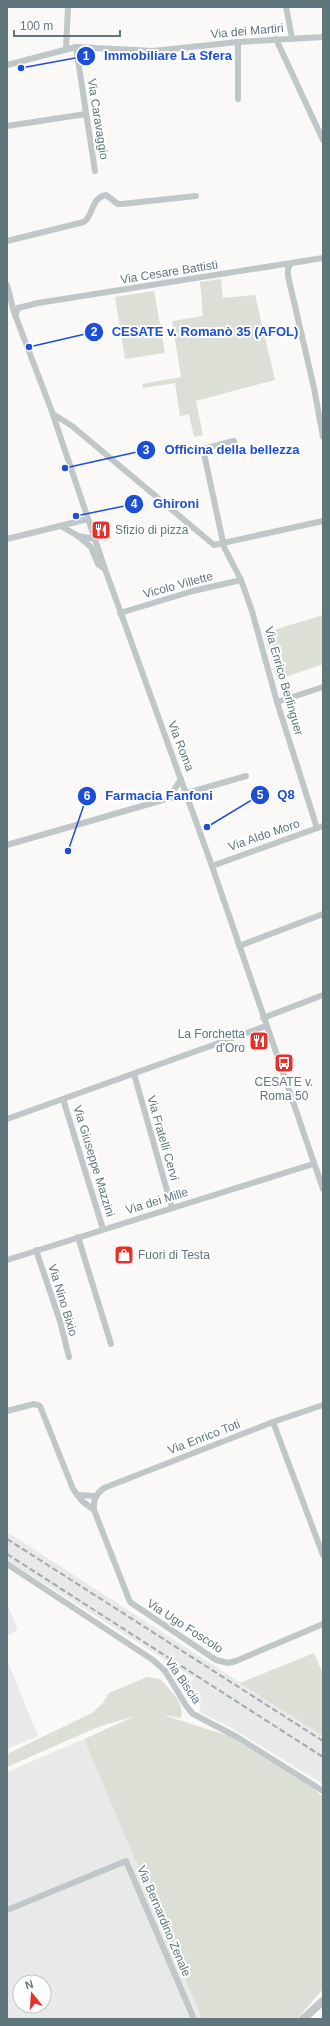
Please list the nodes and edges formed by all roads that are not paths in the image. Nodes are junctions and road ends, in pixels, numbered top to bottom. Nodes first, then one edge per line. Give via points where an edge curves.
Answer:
1 (68, 7) edge
2 (286, 7) edge
3 (323, 37) edge
4 (292, 38) junction
5 (276, 39) junction
6 (238, 42) junction
7 (76, 47) junction
8 (66, 49) junction
9 (7, 66) edge
10 (238, 99) dead end
11 (86, 114) junction
12 (7, 126) edge
13 (323, 140) edge
14 (95, 171) dead end
15 (196, 196) dead end
16 (7, 240) edge
17 (323, 258) edge
18 (290, 265) junction
19 (7, 284) edge
20 (11, 303) junction
21 (18, 308) junction
22 (15, 316) junction
23 (53, 414) junction
24 (323, 437) edge
25 (234, 441) dead end
26 (88, 519) junction
27 (323, 521) edge
28 (61, 526) junction
29 (78, 536) junction
30 (7, 539) edge
31 (95, 540) junction
32 (222, 543) junction
33 (105, 569) junction
34 (241, 580) junction
35 (120, 613) junction
36 (323, 687) edge
37 (277, 702) junction
38 (246, 776) dead end
39 (181, 779) junction
40 (186, 793) junction
41 (169, 798) junction
42 (320, 827) edge
43 (7, 845) edge
44 (212, 866) junction
45 (323, 914) edge
46 (239, 946) junction
47 (323, 995) edge
48 (263, 1018) junction
49 (266, 1026) junction
50 (134, 1074) junction
51 (64, 1099) junction
52 (7, 1118) edge
53 (313, 1164) junction
54 (322, 1186) edge
55 (172, 1208) junction
56 (103, 1229) junction
57 (78, 1237) junction
58 (36, 1250) junction
59 (7, 1260) edge
60 (111, 1344) dead end
61 (69, 1356) dead end
62 (323, 1405) edge
63 (7, 1411) edge
64 (273, 1422) junction
65 (77, 1495) junction
66 (96, 1496) junction
67 (94, 1510) junction
68 (323, 1555) edge
69 (7, 1564) edge
70 (323, 1624) edge
71 (323, 1791) edge
72 (7, 1910) edge
73 (323, 2001) edge
74 (323, 2007) edge
75 (194, 2019) edge
76 (303, 2019) edge
77 (306, 2019) edge

1 - 8 street
2 - 4 street
3 - 4 street, Via dei Martiri
4 - 5 street, Via dei Martiri
5 - 6 street, Via dei Martiri
5 - 13 street
6 - 7 street, Via dei Martiri via 153,51
6 - 10 street
7 - 8 street, Via dei Martiri
7 - 11 street, Via Caravaggio
8 - 9 street, Via dei Martiri
11 - 12 street
11 - 14 street, Via Caravaggio
15 - 16 street via 122,204 116,203 106,195 100,196 84,222
17 - 18 street, Via Cesare Battisti
18 - 21 street, Via Cesare Battisti
18 - 24 street via 288,276
19 - 20 street, Via Roma
20 - 21 street
20 - 22 street, Via Roma
21 - 22 street
22 - 23 street, Via Roma
23 - 26 street, Via Roma
23 - 32 street via 72,426 205,540 216,546
25 - 32 street, Via Enrico Berlinguer via 203,449
26 - 28 street
26 - 31 street, Via Roma
27 - 32 street
28 - 29 street
28 - 30 street
29 - 31 street
29 - 33 street via 91,547 98,564
31 - 33 street, Via Roma
32 - 34 street, Via Enrico Berlinguer
33 - 35 street, Via Roma
34 - 35 street, Vicolo Villette via 193,591
34 - 37 street, Via Enrico Berlinguer via 260,635
35 - 39 street, Via Roma
36 - 37 street
37 - 42 street, Via Enrico Berlinguer
38 - 40 street
39 - 40 street, Via Roma
39 - 41 street
40 - 41 street
40 - 44 street, Via Roma
41 - 43 street
42 - 44 street, Via Aldo Moro
44 - 46 street, Via Roma
45 - 46 street
46 - 48 street, Via Roma
47 - 48 street
48 - 49 street, Via Roma
49 - 50 street
49 - 53 street, Via Roma
50 - 51 street
50 - 55 street, Via Fratelli Cervi
51 - 52 street
51 - 56 street, Via Giuseppe Mazzini
53 - 54 street, Via Roma
53 - 55 street, Via dei Mille
55 - 56 street, Via dei Mille
56 - 57 street, Via dei Mille
57 - 58 street, Via dei Mille
57 - 60 street
58 - 59 street, Via dei Mille
58 - 61 street, Via Nino Bixio
62 - 64 street, Via Enrico Toti
63 - 65 street, Via Ugo Foscolo via 34,1404 40,1406
64 - 66 street, Via Enrico Toti via 109,1486
64 - 68 street
65 - 66 street
65 - 67 street, Via Ugo Foscolo
66 - 67 street, Via Ugo Foscolo
67 - 70 street, Via Ugo Foscolo via 130,1602 216,1660 228,1663 236,1661
69 - 71 street, Via Biscia via 159,1665 187,1707 199,1719 237,1737
72 - 75 street, Via Bernardino Zenale via 126,1861
73 - 76 street
74 - 77 street

